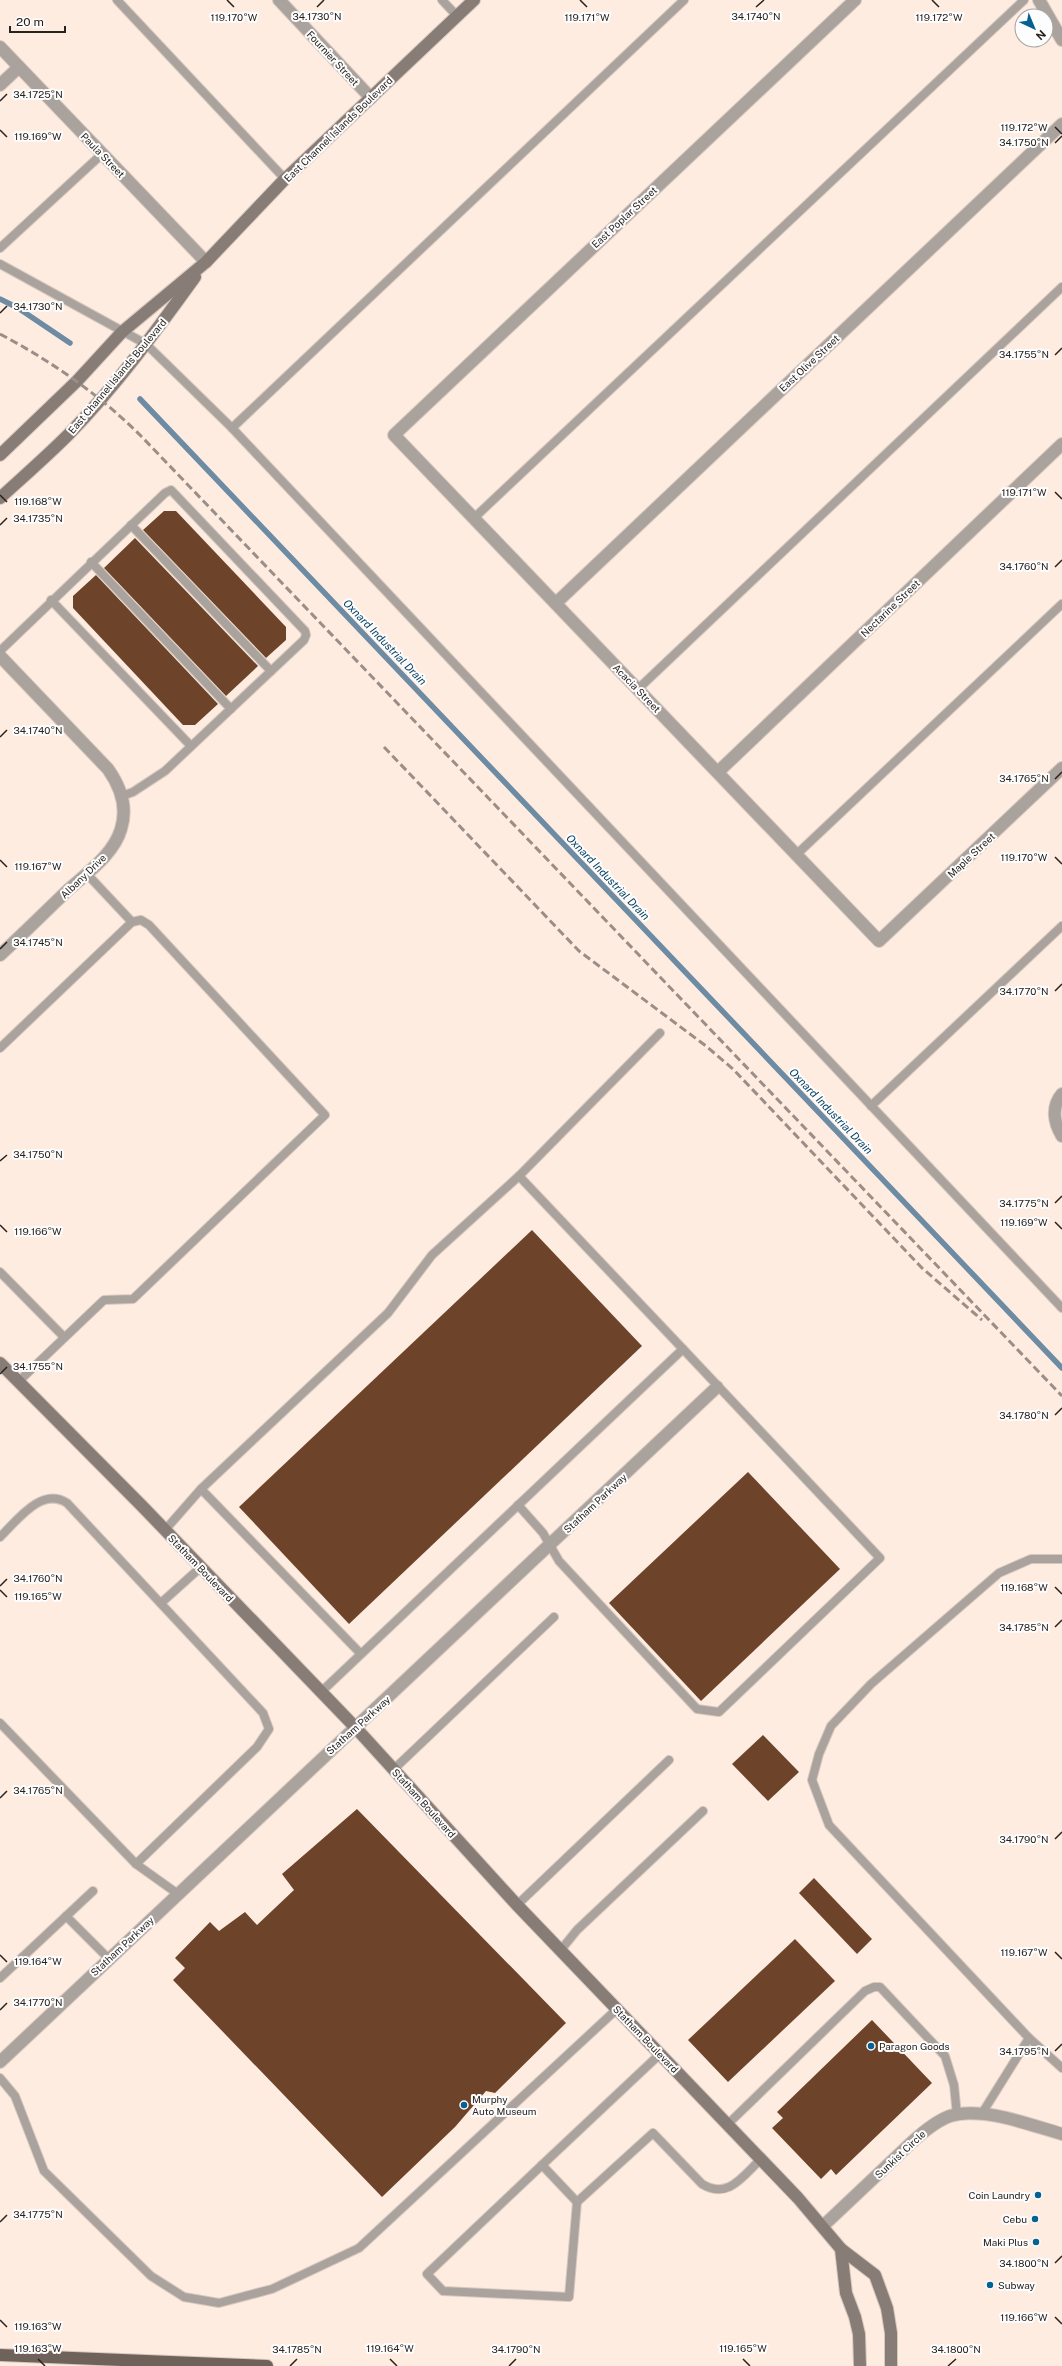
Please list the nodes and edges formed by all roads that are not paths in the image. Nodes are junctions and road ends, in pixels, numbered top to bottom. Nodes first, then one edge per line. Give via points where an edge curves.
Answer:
1 (117, 0) edge
2 (279, 0) edge
3 (442, 0) edge
4 (474, 0) edge
5 (684, 0) edge
6 (855, 0) edge
7 (1024, 0) edge
8 (1039, 0) edge
9 (457, 16) junction
10 (1062, 40) edge
11 (0, 47) edge
12 (19, 67) junction
13 (0, 85) edge
14 (371, 98) junction
15 (1062, 124) edge
16 (102, 154) junction
17 (285, 179) junction
18 (0, 248) edge
19 (206, 262) junction
20 (0, 264) edge
21 (1062, 287) edge
22 (122, 332) junction
23 (146, 344) junction
24 (232, 428) junction
25 (394, 435) joint
26 (1062, 444) edge
27 (0, 455) edge
28 (0, 498) edge
29 (474, 518) junction
30 (131, 525) junction
31 (91, 562) junction
32 (51, 600) junction
33 (556, 603) junction
34 (1062, 604) edge
35 (0, 651) edge
36 (0, 656) edge
37 (271, 671) junction
38 (638, 688) junction
39 (231, 709) junction
40 (191, 746) junction
41 (1062, 768) edge
42 (718, 772) junction
43 (122, 796) junction
44 (797, 854) junction
45 (86, 873) junction
46 (132, 922) junction
47 (1062, 926) edge
48 (879, 941) joint
49 (0, 955) edge
50 (660, 1033) dead end
51 (0, 1048) edge
52 (1062, 1094) edge
53 (871, 1106) junction
54 (1062, 1136) edge
55 (519, 1176) junction
56 (0, 1272) edge
57 (1062, 1308) edge
58 (64, 1337) junction
59 (682, 1349) junction
60 (0, 1363) edge
61 (18, 1382) junction
62 (717, 1387) junction
63 (201, 1489) junction
64 (518, 1505) junction
65 (165, 1530) junction
66 (0, 1537) edge
67 (550, 1545) junction
68 (1062, 1559) edge
69 (201, 1567) junction
70 (161, 1603) junction
71 (554, 1617) dead end
72 (361, 1654) junction
73 (320, 1693) junction
74 (0, 1723) edge
75 (355, 1727) junction
76 (669, 1760) dead end
77 (393, 1770) junction
78 (703, 1811) dead end
79 (136, 1864) junction
80 (93, 1891) dead end
81 (178, 1894) junction
82 (517, 1905) junction
83 (66, 1916) junction
84 (560, 1951) junction
85 (109, 1959) junction
86 (0, 1978) edge
87 (617, 2009) junction
88 (1029, 2038) junction
89 (660, 2054) junction
90 (0, 2062) edge
91 (1062, 2068) edge
92 (0, 2078) edge
93 (981, 2114) junction
94 (957, 2115) junction
95 (728, 2124) junction
96 (1062, 2134) edge
97 (761, 2159) junction
98 (542, 2165) junction
99 (578, 2202) junction
100 (823, 2226) junction
101 (841, 2249) junction
102 (0, 2355) edge
103 (267, 2366) edge
104 (860, 2366) edge
105 (891, 2366) edge

1 - 17 lane
2 - 14 street, Fournier Street
3 - 9 lane
4 - 9 street, East Channel Islands Boulevard
5 - 24 lane
6 - 25 street, East Poplar Street
7 - 29 lane
8 - 10 street
9 - 14 street, East Channel Islands Boulevard
11 - 12 street, Paula Street
12 - 13 street
12 - 16 street, Paula Street
14 - 17 street, East Channel Islands Boulevard
15 - 33 street, East Olive Street
16 - 18 lane
16 - 19 street, Paula Street
17 - 19 street, East Channel Islands Boulevard
19 - 22 street, East Channel Islands Boulevard
19 - 23 street, East Channel Islands Boulevard
20 - 22 lane
21 - 38 lane
22 - 23 lane
22 - 27 street, East Channel Islands Boulevard via 77,381
23 - 24 lane
23 - 28 street, East Channel Islands Boulevard via 69,433
24 - 53 lane
25 - 29 street, Acacia Street
26 - 42 street, Nectarine Street
29 - 33 street, Acacia Street
30 - 31 lane
30 - 37 lane
30 - 37 lane via 165,493 171,490 177,495 305,631 304,640
31 - 32 lane
31 - 39 lane
32 - 35 lane
32 - 40 lane
33 - 38 street, Acacia Street
34 - 44 lane
36 - 43 street, Albany Drive via 108,769 116,780
37 - 39 lane
38 - 42 street, Acacia Street
39 - 40 lane
40 - 43 lane via 165,771 133,792
41 - 48 street, Maple Street
42 - 44 street, Acacia Street
43 - 45 street, Albany Drive via 124,812 121,830 108,852
44 - 48 street, Acacia Street
45 - 46 lane
45 - 49 street, Albany Drive
46 - 51 lane
46 - 58 lane via 141,920 149,925 325,1115 133,1299 104,1300
47 - 53 lane
50 - 55 lane
52 - 54 street via 1054,1114
53 - 57 lane
55 - 59 lane
55 - 63 lane via 432,1255 388,1313
56 - 58 lane
58 - 61 lane
59 - 62 lane
59 - 64 lane
60 - 61 street, Statham Boulevard
61 - 65 street, Statham Boulevard
62 - 67 street, Statham Parkway
62 - 67 lane via 880,1558 719,1712 698,1709 559,1562
63 - 65 lane
63 - 72 lane
64 - 67 lane via 543,1533
64 - 72 lane
65 - 69 street, Statham Boulevard
66 - 70 lane via 35,1504 44,1500 60,1499 67,1503
67 - 75 street, Statham Parkway
68 - 88 lane via 1031,1559 999,1573 871,1684 831,1726 819,1754 812,1780 829,1824
69 - 70 lane
69 - 73 street, Statham Boulevard
70 - 79 lane via 263,1713 269,1729 257,1747
71 - 77 lane
72 - 73 lane
73 - 75 street, Statham Boulevard
74 - 79 lane
75 - 77 street, Statham Boulevard
75 - 81 street, Statham Parkway
76 - 82 lane
77 - 82 street, Statham Boulevard
78 - 84 lane via 577,1930
79 - 81 lane
80 - 83 lane
81 - 85 street, Statham Parkway
82 - 84 street, Statham Boulevard
83 - 85 lane
83 - 86 lane
84 - 87 street, Statham Boulevard
85 - 90 street, Statham Parkway
87 - 89 street, Statham Boulevard
87 - 92 lane via 359,2248 272,2289 219,2303 184,2297 152,2276 44,2171 15,2096
88 - 91 lane
88 - 93 lane
89 - 95 street, Statham Boulevard
89 - 98 lane
93 - 94 street, Sunkist Circle
93 - 96 street, Sunkist Circle
94 - 95 lane via 954,2085 945,2056 880,1987 874,1987 865,1991
94 - 100 street, Sunkist Circle via 940,2120 916,2138
95 - 97 street, Statham Boulevard
97 - 99 lane via 733,2185 722,2191 712,2190 702,2184 653,2133
97 - 100 street, Statham Boulevard
98 - 99 lane
98 - 99 lane via 427,2274 443,2291 569,2297
100 - 101 street, Statham Boulevard
101 - 104 street via 846,2293 858,2334
101 - 105 street, Statham Boulevard via 875,2275 887,2308 891,2333
102 - 103 main road

